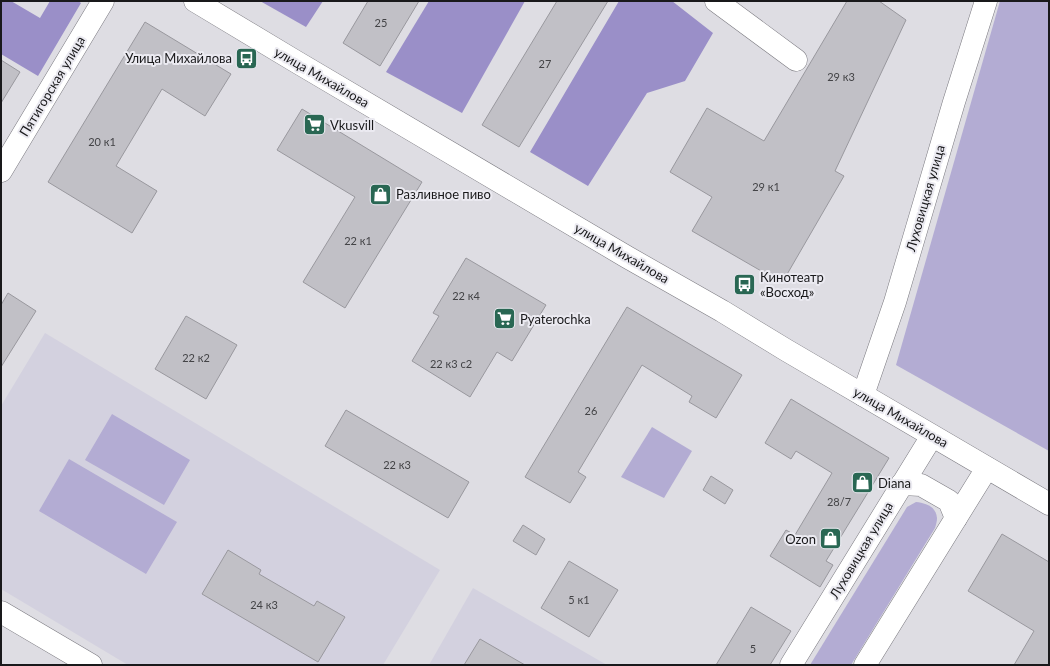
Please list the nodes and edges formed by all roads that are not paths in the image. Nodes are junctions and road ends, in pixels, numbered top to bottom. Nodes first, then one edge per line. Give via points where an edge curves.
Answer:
1 (103, 1) edge
2 (195, 1) edge
3 (716, 1) edge
4 (986, 1) edge
5 (796, 60) dead end
6 (1, 171) edge
7 (863, 395) junction
8 (932, 436) junction
9 (987, 468) junction
10 (902, 484) junction
11 (1049, 504) edge
12 (956, 518) junction
13 (1, 612) edge
14 (91, 665) edge
15 (791, 665) edge
16 (865, 665) edge

1 - 6 street, Пятигорская улица
2 - 7 street, улица Михайлова
3 - 5 street
4 - 7 street, Луховицкая улица via 895,302
7 - 8 street, улица Михайлова
8 - 9 street, улица Михайлова
8 - 10 street, Луховицкая улица
9 - 11 street, улица Михайлова
9 - 12 street
10 - 12 street via 921,485 949,501
10 - 15 street, Луховицкая улица
12 - 16 street
13 - 14 street

